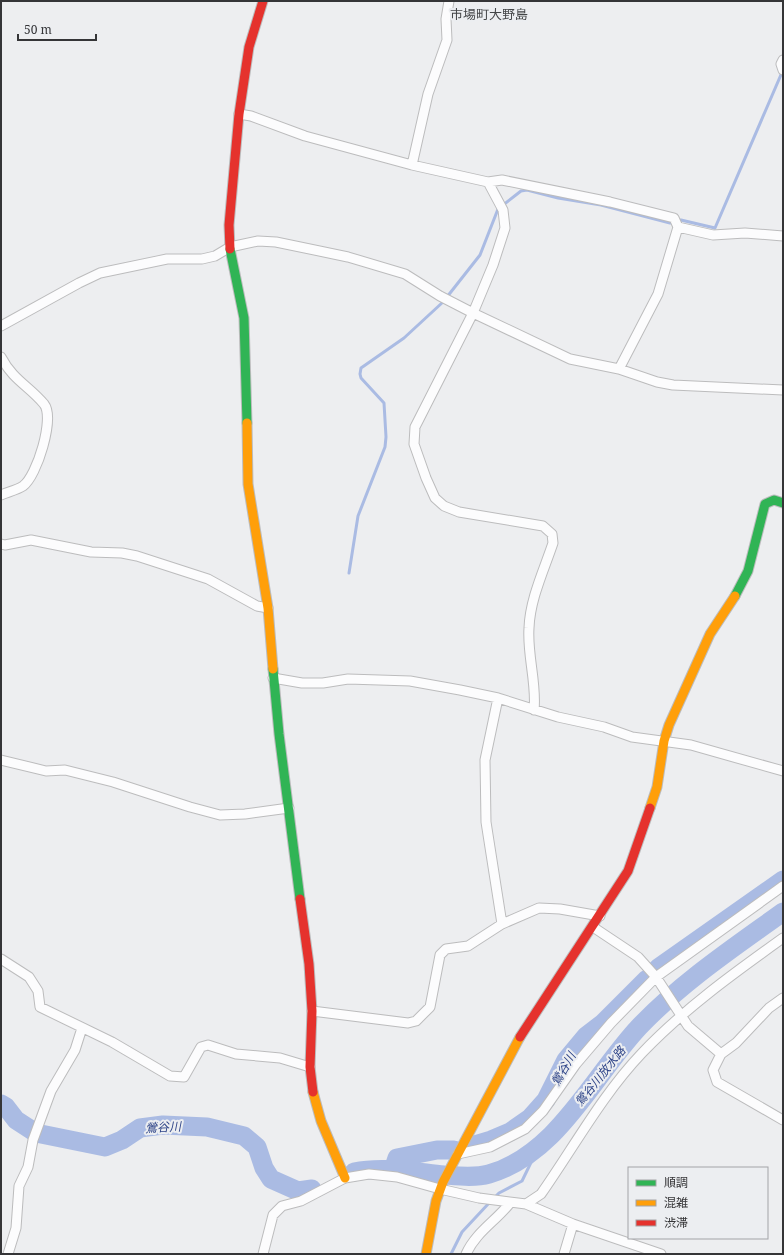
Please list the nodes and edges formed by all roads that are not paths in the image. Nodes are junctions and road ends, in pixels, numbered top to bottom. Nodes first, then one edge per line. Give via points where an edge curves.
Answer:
1 (263, 1) edge
2 (449, 1) edge
3 (239, 114) junction
4 (412, 164) junction
5 (488, 182) junction
6 (676, 223) junction
7 (783, 236) edge
8 (230, 247) junction
9 (473, 313) junction
10 (1, 326) edge
11 (1, 357) edge
12 (619, 369) junction
13 (783, 390) edge
14 (1, 495) edge
15 (783, 503) edge
16 (1, 544) edge
17 (268, 608) junction
18 (273, 678) junction
19 (498, 698) junction
20 (534, 710) junction
21 (664, 741) junction
22 (1, 760) edge
23 (783, 770) edge
24 (289, 808) junction
25 (783, 886) edge
26 (600, 916) junction
27 (502, 924) junction
28 (594, 927) junction
29 (783, 938) edge
30 (1, 959) edge
31 (658, 979) junction
32 (783, 998) edge
33 (312, 1011) junction
34 (680, 1014) junction
35 (82, 1028) junction
36 (721, 1054) junction
37 (310, 1067) junction
38 (783, 1120) edge
39 (456, 1157) junction
40 (345, 1178) junction
41 (441, 1186) junction
42 (510, 1203) junction
43 (526, 1204) junction
44 (573, 1224) junction
45 (8, 1254) edge
46 (263, 1254) edge
47 (426, 1254) edge
48 (466, 1254) edge
49 (564, 1254) edge
50 (661, 1254) edge

1 - 3 street via 249,47
2 - 4 street via 446,18 447,40 428,94
3 - 4 street via 305,136
3 - 8 street
4 - 5 street
5 - 6 street via 502,180 610,202
5 - 9 street via 501,206 505,228
6 - 7 street via 713,235 745,233
6 - 12 street via 658,294
8 - 9 street via 258,241 276,242 348,257 405,274
8 - 10 street via 215,256 202,259 168,259 100,273
8 - 17 street via 244,318 248,484
9 - 12 street via 570,359
9 - 20 street via 415,427 414,444 435,498 444,506 459,512 543,526 552,534 553,543 530,611 528,629
11 - 14 street via 8,371 45,405 49,420 47,435 31,476 24,485
12 - 13 street via 673,385
15 - 21 street via 774,500 765,504 743,583 710,634
16 - 17 street via 5,546 31,540 91,552 122,552 208,579 257,606
17 - 18 street
18 - 19 street via 302,683 348,679 410,681
18 - 24 street
19 - 20 street
19 - 27 street via 485,760 486,822
20 - 21 street via 604,727 632,737
21 - 23 street via 691,745
21 - 26 street via 657,787 628,871
22 - 24 street via 46,771 65,770 113,782 190,808 220,815
24 - 33 street via 309,964
25 - 31 street
26 - 27 street via 539,908
26 - 28 street
27 - 33 street via 468,946 446,949 440,955 430,1007 416,1021 408,1023
28 - 31 street via 638,957
28 - 39 street via 519,1038
29 - 34 street
30 - 35 street via 29,977 38,991 40,1007
31 - 34 street
31 - 39 street via 586,1052 544,1111 525,1129 490,1147
32 - 36 street
33 - 37 street
34 - 36 street via 703,1040
34 - 43 street via 642,1053 607,1095 541,1194
35 - 37 street via 112,1042 170,1076 184,1078 201,1048 208,1045 236,1054 280,1058
35 - 45 street via 75,1050 51,1091 33,1140 28,1167 19,1186 16,1228
36 - 38 street via 713,1070 717,1082
37 - 40 street via 321,1121
39 - 41 street
40 - 41 street via 369,1174
40 - 46 street via 301,1200 282,1206 273,1215
41 - 42 street
41 - 47 street
42 - 43 street
42 - 48 street via 482,1230
43 - 44 street
44 - 49 street
44 - 50 street

